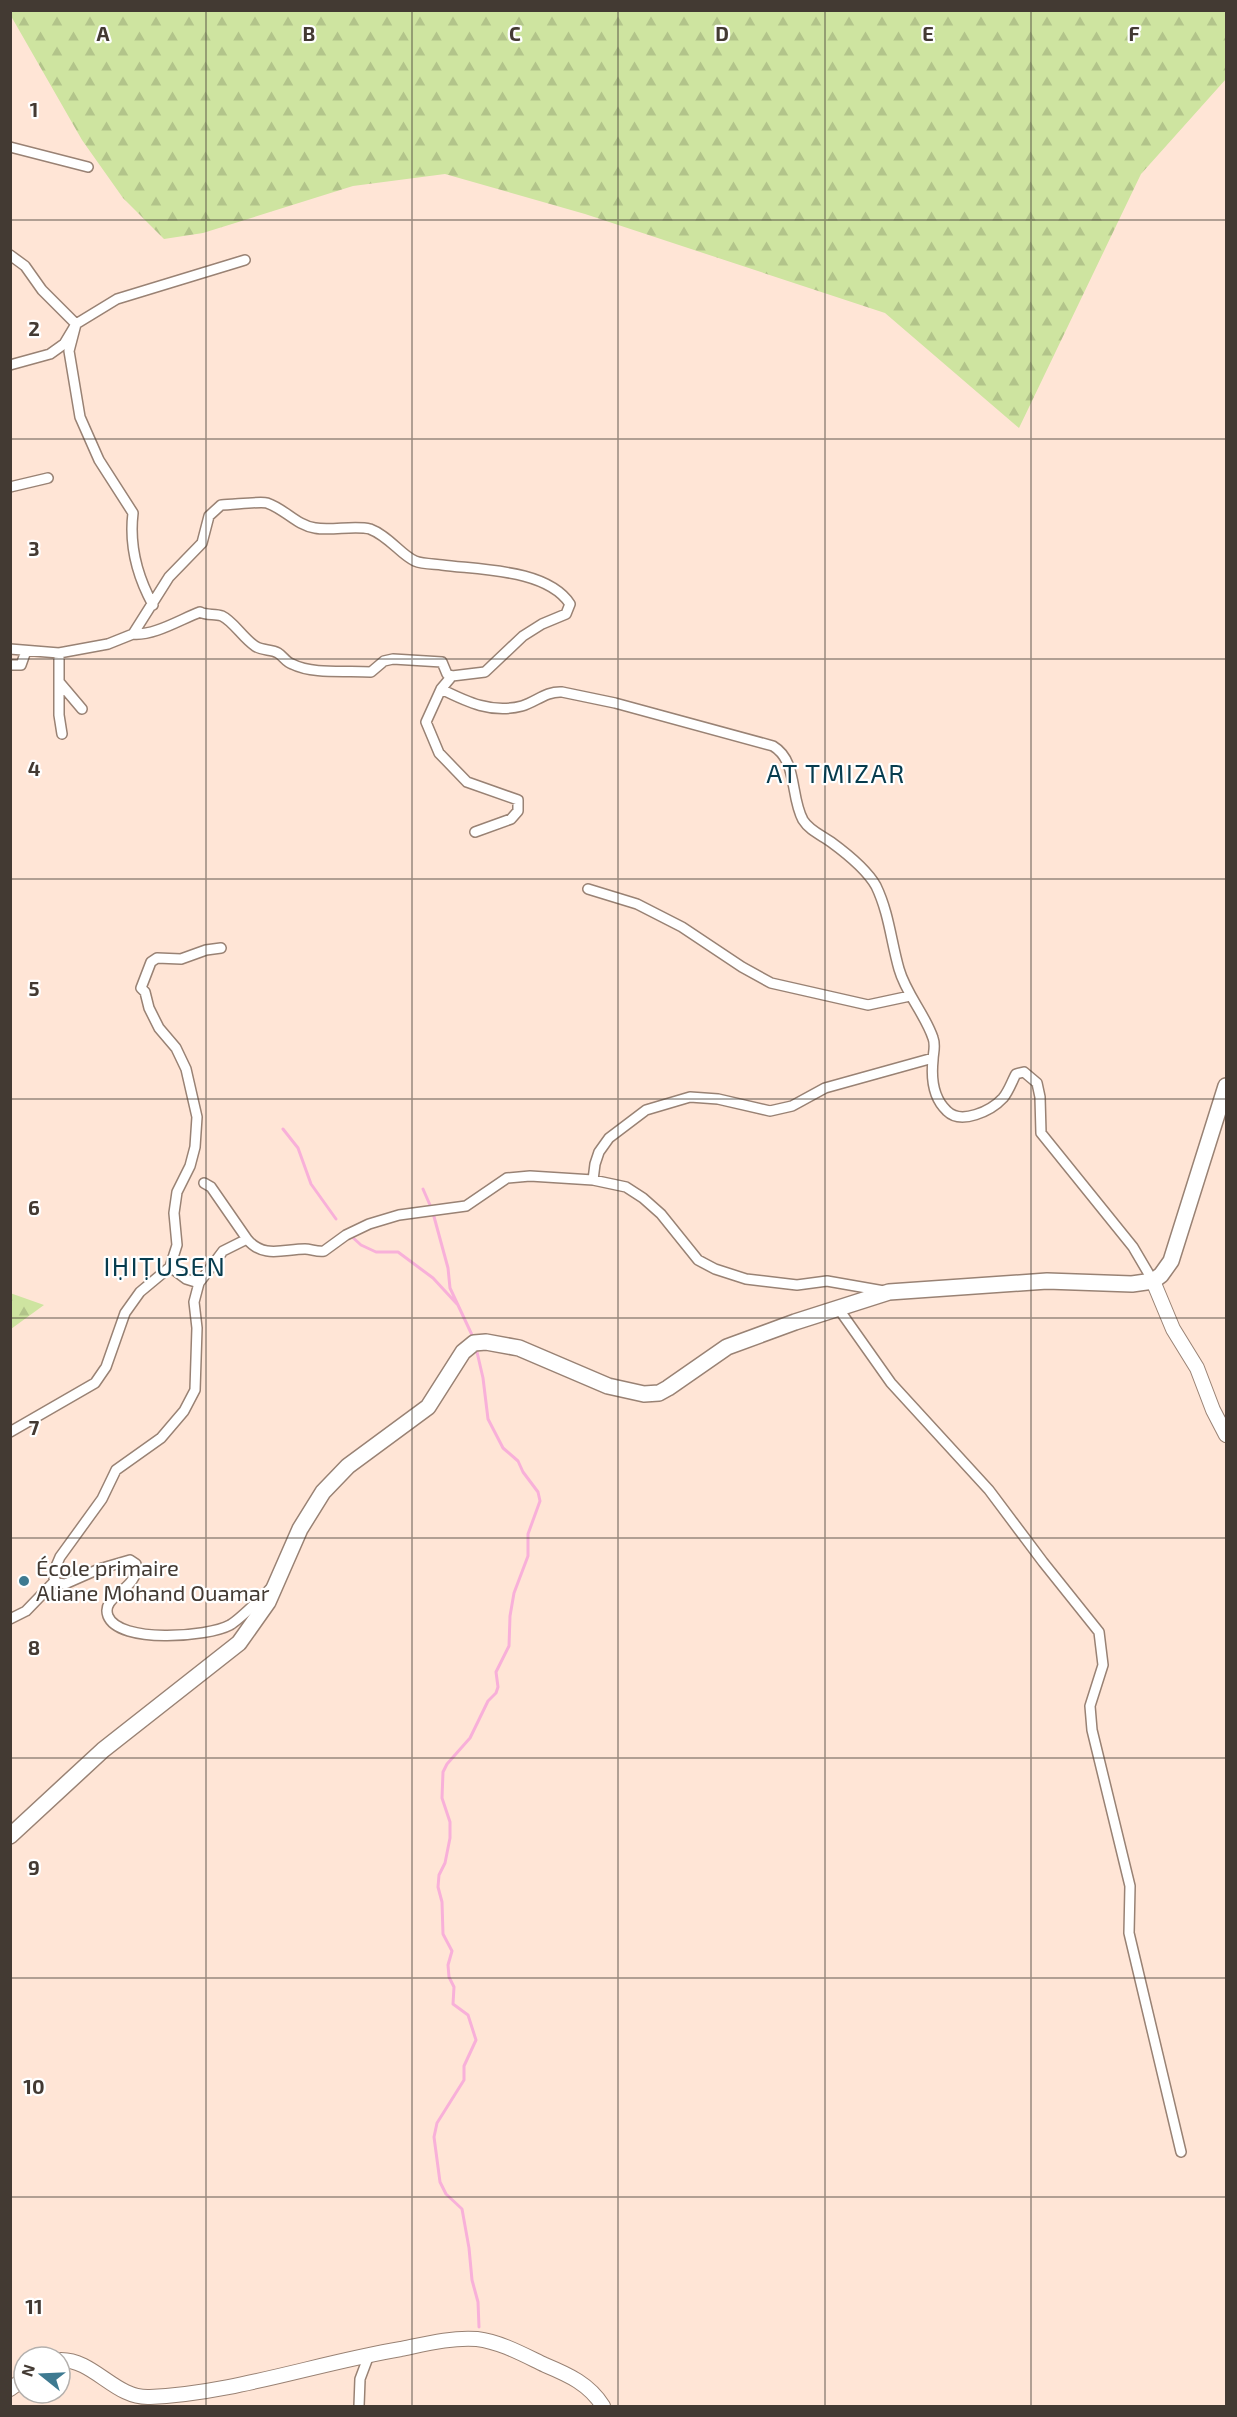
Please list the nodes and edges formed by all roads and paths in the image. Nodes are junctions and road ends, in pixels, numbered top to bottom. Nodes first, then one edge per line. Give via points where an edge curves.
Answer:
1 (10, 147) edge
2 (88, 167) dead end
3 (10, 255) edge
4 (245, 260) dead end
5 (76, 324) junction
6 (10, 365) edge
7 (48, 478) dead end
8 (10, 488) edge
9 (153, 606) junction
10 (133, 634) junction
11 (10, 650) edge
12 (26, 651) junction
13 (59, 653) junction
14 (10, 666) edge
15 (452, 676) junction
16 (60, 683) junction
17 (441, 689) junction
18 (82, 709) dead end
19 (62, 734) dead end
20 (476, 832) dead end
21 (588, 889) dead end
22 (221, 948) dead end
23 (910, 996) junction
24 (933, 1058) junction
25 (1227, 1086) edge
26 (593, 1180) junction
27 (204, 1183) dead end
28 (247, 1239) junction
29 (170, 1267) junction
30 (1153, 1281) junction
31 (199, 1283) junction
32 (890, 1292) junction
33 (838, 1308) junction
34 (10, 1432) edge
35 (1227, 1435) edge
36 (280, 1577) junction
37 (55, 1581) junction
38 (10, 1619) edge
39 (10, 1836) edge
40 (1181, 2152) dead end
41 (369, 2355) junction
42 (72, 2360) edge
43 (359, 2406) edge
44 (603, 2406) edge

1 - 2 street
3 - 5 street via 25,266 42,290
4 - 5 street via 117,299
5 - 6 street via 64,344 50,354
5 - 9 street via 69,351 80,417 99,460 134,513 133,552
7 - 8 street
9 - 10 street
9 - 15 street via 169,578 202,543 209,516 221,505 264,502 283,510 300,525 368,529 390,540 414,561 536,579 564,595 570,604 566,614 523,636 485,672
10 - 13 street via 108,644
10 - 15 street via 154,632 200,612 221,615 254,645 278,653 292,664 371,672 384,661 412,659 442,662
11 - 12 street
12 - 13 street
12 - 14 street via 21,665
13 - 16 street
15 - 17 street
16 - 18 street
16 - 19 street
17 - 20 street via 426,722 439,753 467,782 518,800 518,811 511,819
17 - 23 street via 488,708 522,706 561,692 637,709 781,751 802,819 874,883
21 - 23 street via 637,904 682,927 771,983 868,1005
22 - 29 street via 181,959 157,958 141,988 159,1028 186,1068 197,1117 190,1166 177,1192 177,1245
23 - 24 street via 933,1038
24 - 26 street via 825,1088 792,1106 770,1111 690,1097 646,1110 609,1138 599,1152
24 - 30 street via 933,1084 938,1099 955,1117 968,1117 992,1107 1004,1097 1016,1074 1023,1072 1033,1078 1040,1097 1041,1133 1133,1247
25 - 30 main road via 1171,1261
26 - 28 street via 507,1178 466,1206 399,1215 369,1224 324,1251 262,1251
26 - 32 street via 626,1187 643,1198 698,1260 715,1269 746,1279 797,1285 827,1281
27 - 28 street via 211,1186
28 - 31 street via 223,1251
29 - 31 street
29 - 34 street via 140,1292 125,1313 106,1367 95,1383
30 - 32 main road via 1047,1281
30 - 35 main road
31 - 37 street via 194,1302 195,1390 184,1411 161,1438 116,1470 102,1499 60,1557 54,1571
32 - 33 main road
33 - 36 main road via 727,1347 659,1393 644,1394 608,1386 519,1348 486,1342 474,1344 462,1352 428,1407 348,1467 323,1492 300,1529
33 - 40 street via 891,1383 989,1490 1099,1632 1103,1665 1090,1706 1092,1730 1130,1886 1129,1933
36 - 37 street via 230,1624 208,1631 156,1635 123,1630 108,1615 107,1607 113,1598 137,1573 136,1564 130,1560 65,1584
36 - 39 main road via 268,1602 238,1643 103,1750
37 - 38 street via 26,1611
41 - 42 main road via 218,2388 147,2398 121,2390
41 - 43 street via 360,2379
41 - 44 main road via 478,2339 579,2380

